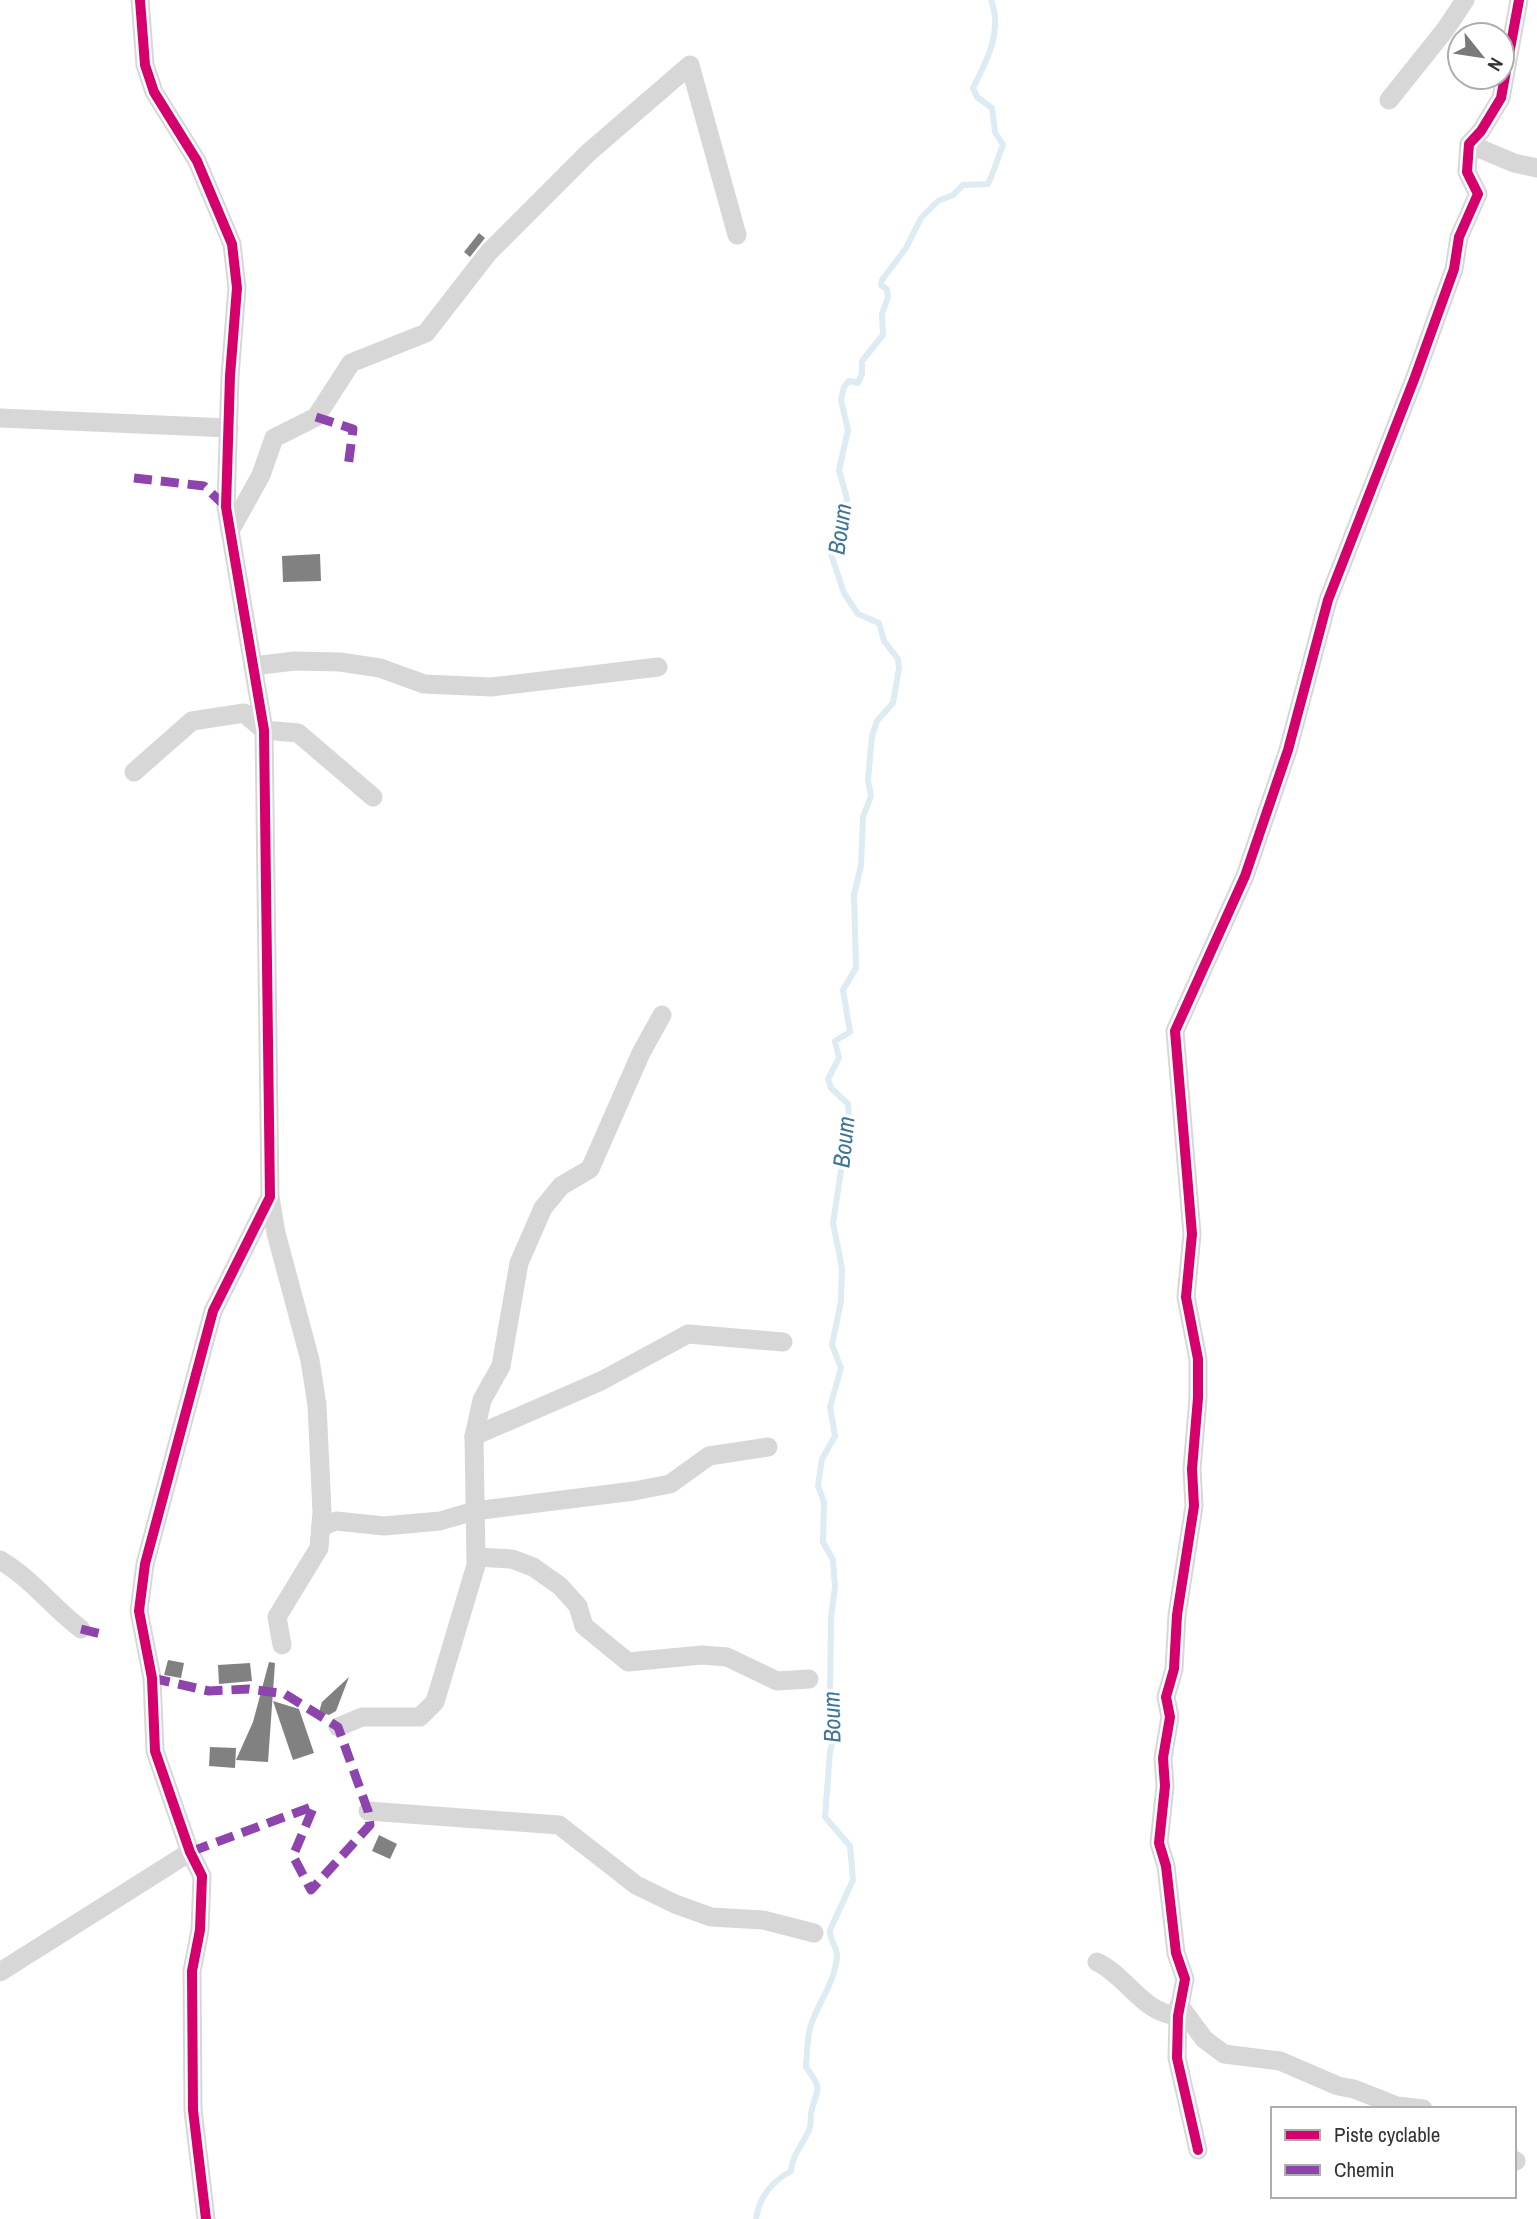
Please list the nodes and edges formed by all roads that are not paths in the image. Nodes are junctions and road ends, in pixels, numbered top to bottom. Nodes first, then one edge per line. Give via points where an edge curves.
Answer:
1 (140, 0) edge
2 (1465, 0) edge
3 (1519, 0) edge
4 (1389, 100) dead end
5 (1469, 144) junction
6 (1537, 167) edge
7 (737, 235) dead end
8 (0, 418) edge
9 (229, 428) junction
10 (230, 531) junction
11 (253, 666) junction
12 (658, 667) dead end
13 (264, 730) junction
14 (134, 772) dead end
15 (373, 797) dead end
16 (662, 1015) dead end
17 (270, 1197) junction
18 (783, 1342) dead end
19 (474, 1436) junction
20 (768, 1447) dead end
21 (474, 1511) junction
22 (321, 1527) junction
23 (476, 1557) junction
24 (0, 1560) edge
25 (81, 1629) dead end
26 (282, 1645) dead end
27 (809, 1679) dead end
28 (338, 1727) dead end
29 (368, 1811) dead end
30 (190, 1852) junction
31 (814, 1933) dead end
32 (1097, 1962) dead end
33 (0, 1972) edge
34 (1178, 2010) junction
35 (1406, 2107) edge
36 (1198, 2150) dead end
37 (206, 2219) edge

1 - 9 street via 145,65 154,92 197,161 232,244 237,288
2 - 4 street
3 - 5 street via 1501,98
5 - 6 street via 1514,163
5 - 34 street via 1467,172 1478,194 1459,237 1454,269 1328,600 1288,750 1245,876 1175,1031 1192,1234 1186,1297 1198,1359 1194,1506 1177,1615 1174,1669 1166,1697 1170,1717 1158,1824 1174,1942 1185,1979
7 - 10 street via 691,65 588,152 498,243 426,333 351,363 316,417 274,438 261,475
8 - 9 street
9 - 10 street via 226,507
10 - 11 street
11 - 12 street via 340,662 380,668 424,684 491,687
11 - 13 street
13 - 14 street via 244,713 192,721
13 - 15 street via 298,733
13 - 17 street
16 - 19 street via 640,1053 590,1169 561,1186 543,1208 519,1263 501,1366 482,1400
17 - 22 street via 317,1405
17 - 30 street via 213,1311 148,1552 139,1611 152,1678 155,1751
18 - 19 street via 688,1334 601,1381
19 - 21 street
20 - 21 street via 709,1456 670,1484
21 - 22 street via 440,1521 384,1526 336,1521
21 - 23 street
22 - 26 street via 318,1548 277,1617
23 - 27 street via 512,1559 542,1573 578,1606 584,1626 628,1662 726,1657 777,1681
23 - 28 street via 466,1606 435,1702 419,1717 362,1717
24 - 25 street via 25,1575 54,1609
29 - 31 street via 559,1825 636,1885 675,1904 711,1917 763,1920
30 - 33 street
30 - 37 street via 202,1876 200,1930 192,1970 193,2096
32 - 34 street via 1163,2015
34 - 35 street via 1224,2054 1280,2061 1338,2086
34 - 36 street via 1177,2058

